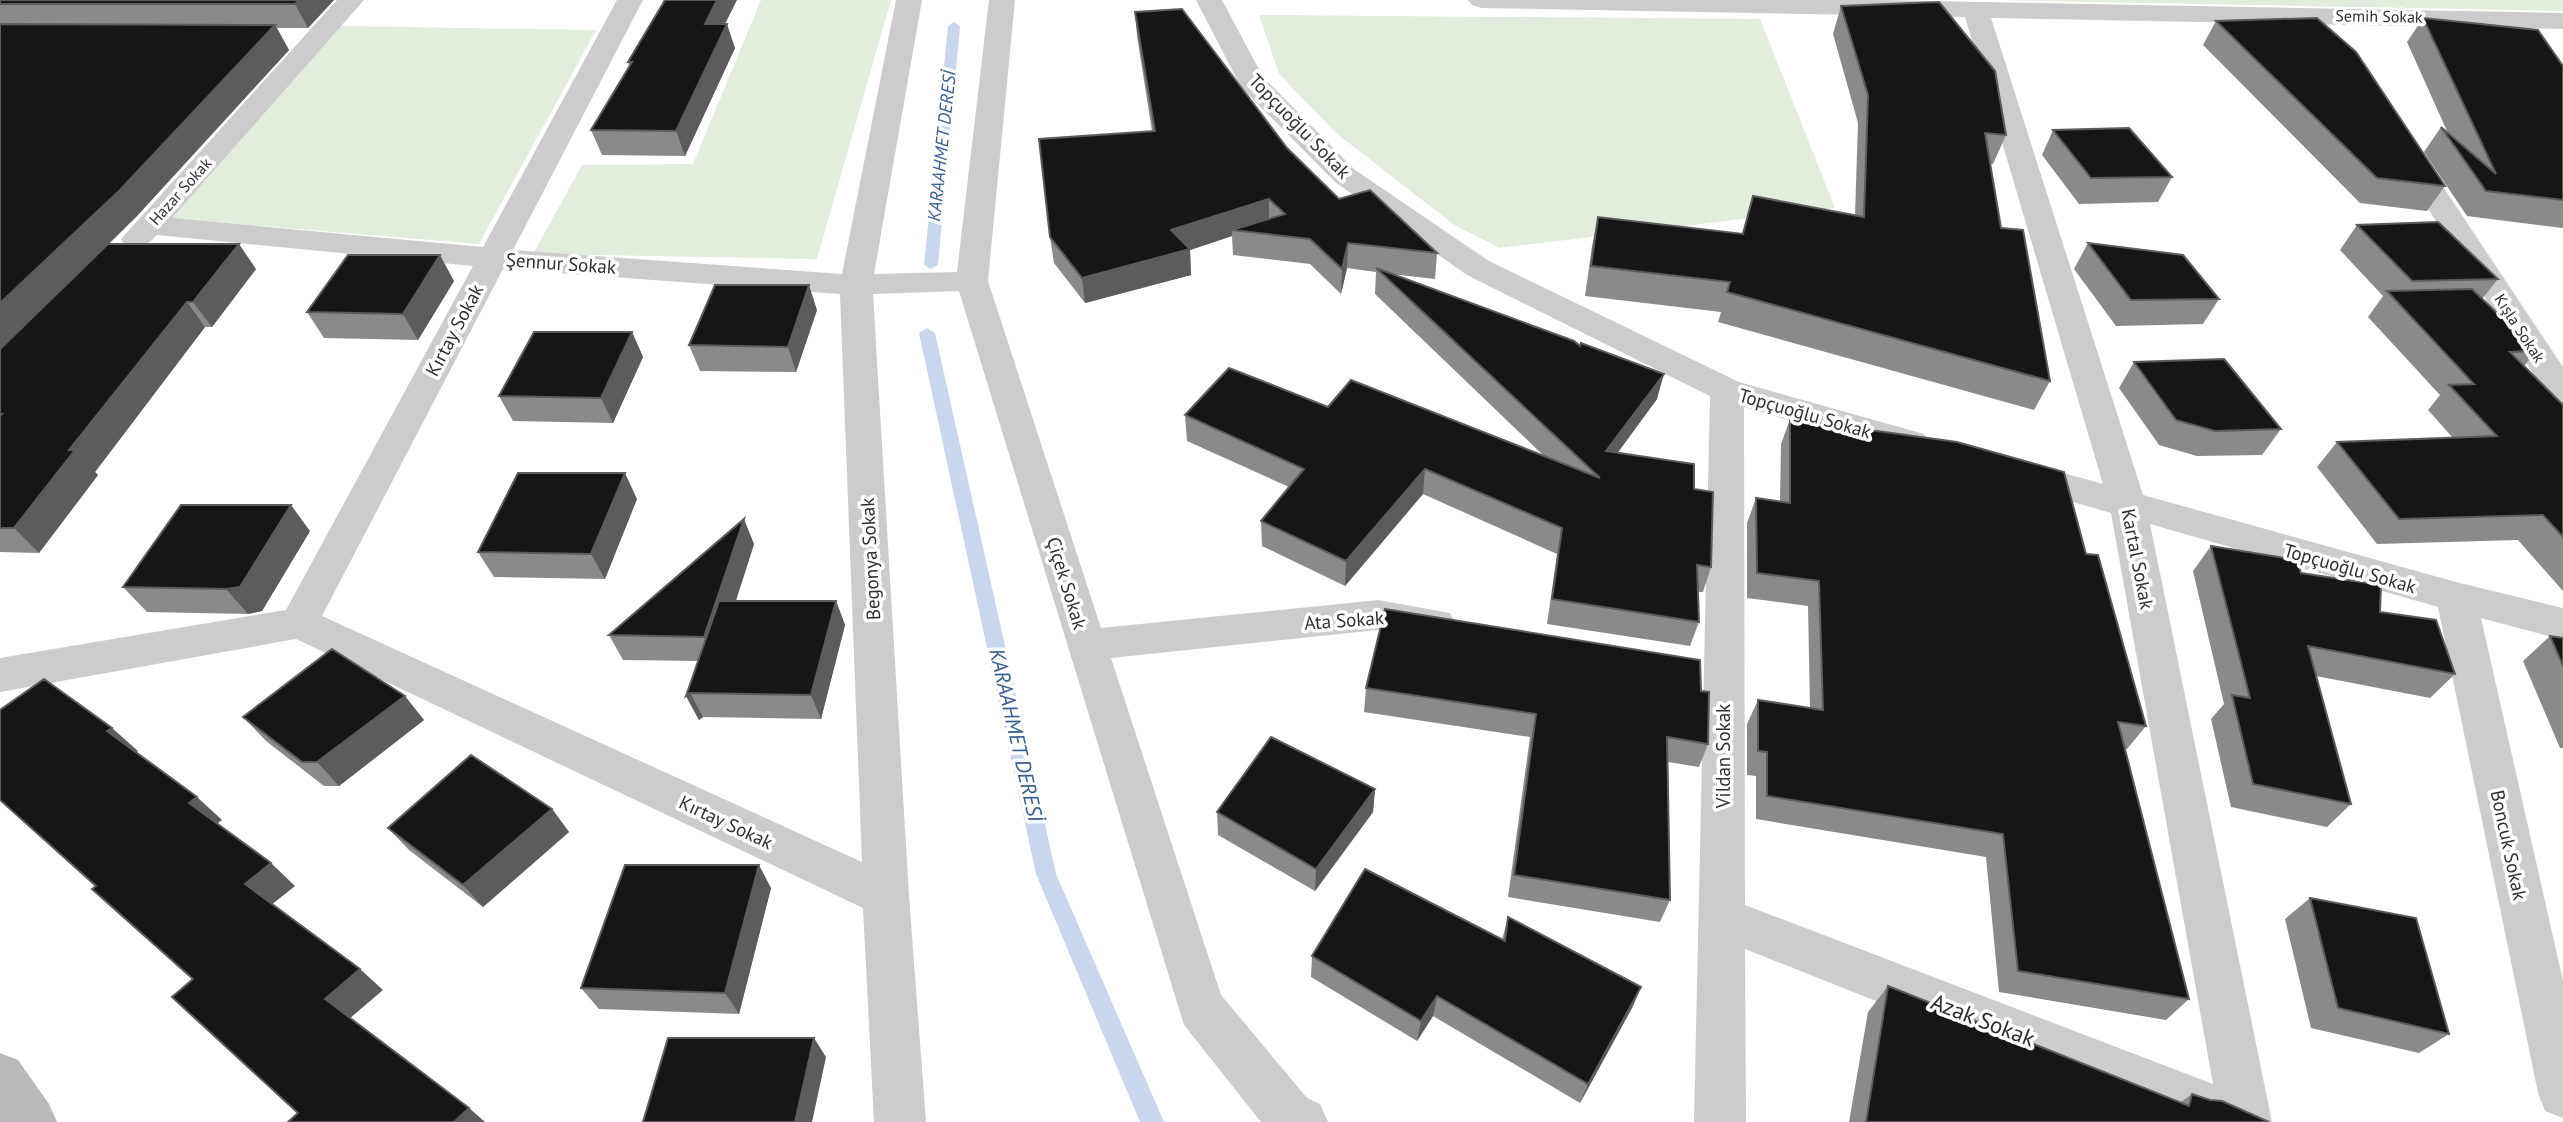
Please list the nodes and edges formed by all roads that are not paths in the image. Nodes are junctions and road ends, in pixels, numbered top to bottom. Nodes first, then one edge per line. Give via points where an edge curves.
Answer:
1 (351, 0) edge
2 (629, 0) edge
3 (909, 0) edge
4 (1002, 0) edge
5 (1209, 0) edge
6 (1481, 0) edge
7 (1975, 9) junction
8 (2318, 15) junction
9 (2563, 21) edge
10 (2340, 50) edge
11 (2392, 130) edge
12 (150, 225) junction
13 (492, 258) junction
14 (113, 262) edge
15 (972, 281) junction
16 (856, 285) junction
17 (1727, 390) junction
18 (2563, 394) edge
19 (1941, 452) edge
20 (1994, 467) edge
21 (2128, 506) junction
22 (2456, 597) junction
23 (299, 623) junction
24 (2563, 624) edge
25 (1471, 630) edge
26 (1087, 645) junction
27 (0, 675) edge
28 (886, 896) junction
29 (1722, 918) junction
30 (2553, 1002) edge
31 (0, 1078) edge
32 (2563, 1093) edge
33 (31, 1122) edge
34 (901, 1122) edge
35 (1302, 1122) edge
36 (1720, 1122) edge
37 (2245, 1122) edge

1 - 12 street, Hazar Sokak via 302,39
2 - 13 street, Kırtay Sokak
3 - 16 street, Begonya Sokak
4 - 15 street, Çiçek Sokak
5 - 17 street, Topçuoğlu Sokak via 1251,81 1345,176 1478,268
6 - 7 street, Semih Sokak
7 - 8 street, Semih Sokak
7 - 21 street, Kartal Sokak
8 - 9 street, Semih Sokak
8 - 10 street
11 - 18 street, Kışla Sokak
12 - 13 street, Şennur Sokak
12 - 14 street, Hazar Sokak
13 - 16 street, Şennur Sokak
13 - 23 street, Kırtay Sokak
15 - 16 street, Şennur Sokak
15 - 26 street, Çiçek Sokak
16 - 28 street, Begonya Sokak
17 - 19 street, Topçuoğlu Sokak
17 - 29 street, Vildan Sokak via 1704,668
20 - 21 street, Topçuoğlu Sokak
21 - 22 street, Topçuoğlu Sokak
21 - 37 street, Kartal Sokak
22 - 24 street, Topçuoğlu Sokak
22 - 30 street, Boncuk Sokak
23 - 27 street
23 - 28 street, Kırtay Sokak
25 - 26 street, Ata Sokak via 1378,615
26 - 35 street, Çiçek Sokak via 1201,1008 1289,1116
28 - 34 street, Begonya Sokak
29 - 36 street, Vildan Sokak
29 - 37 street, Azak Sokak
30 - 32 street, Boncuk Sokak
31 - 33 main road

